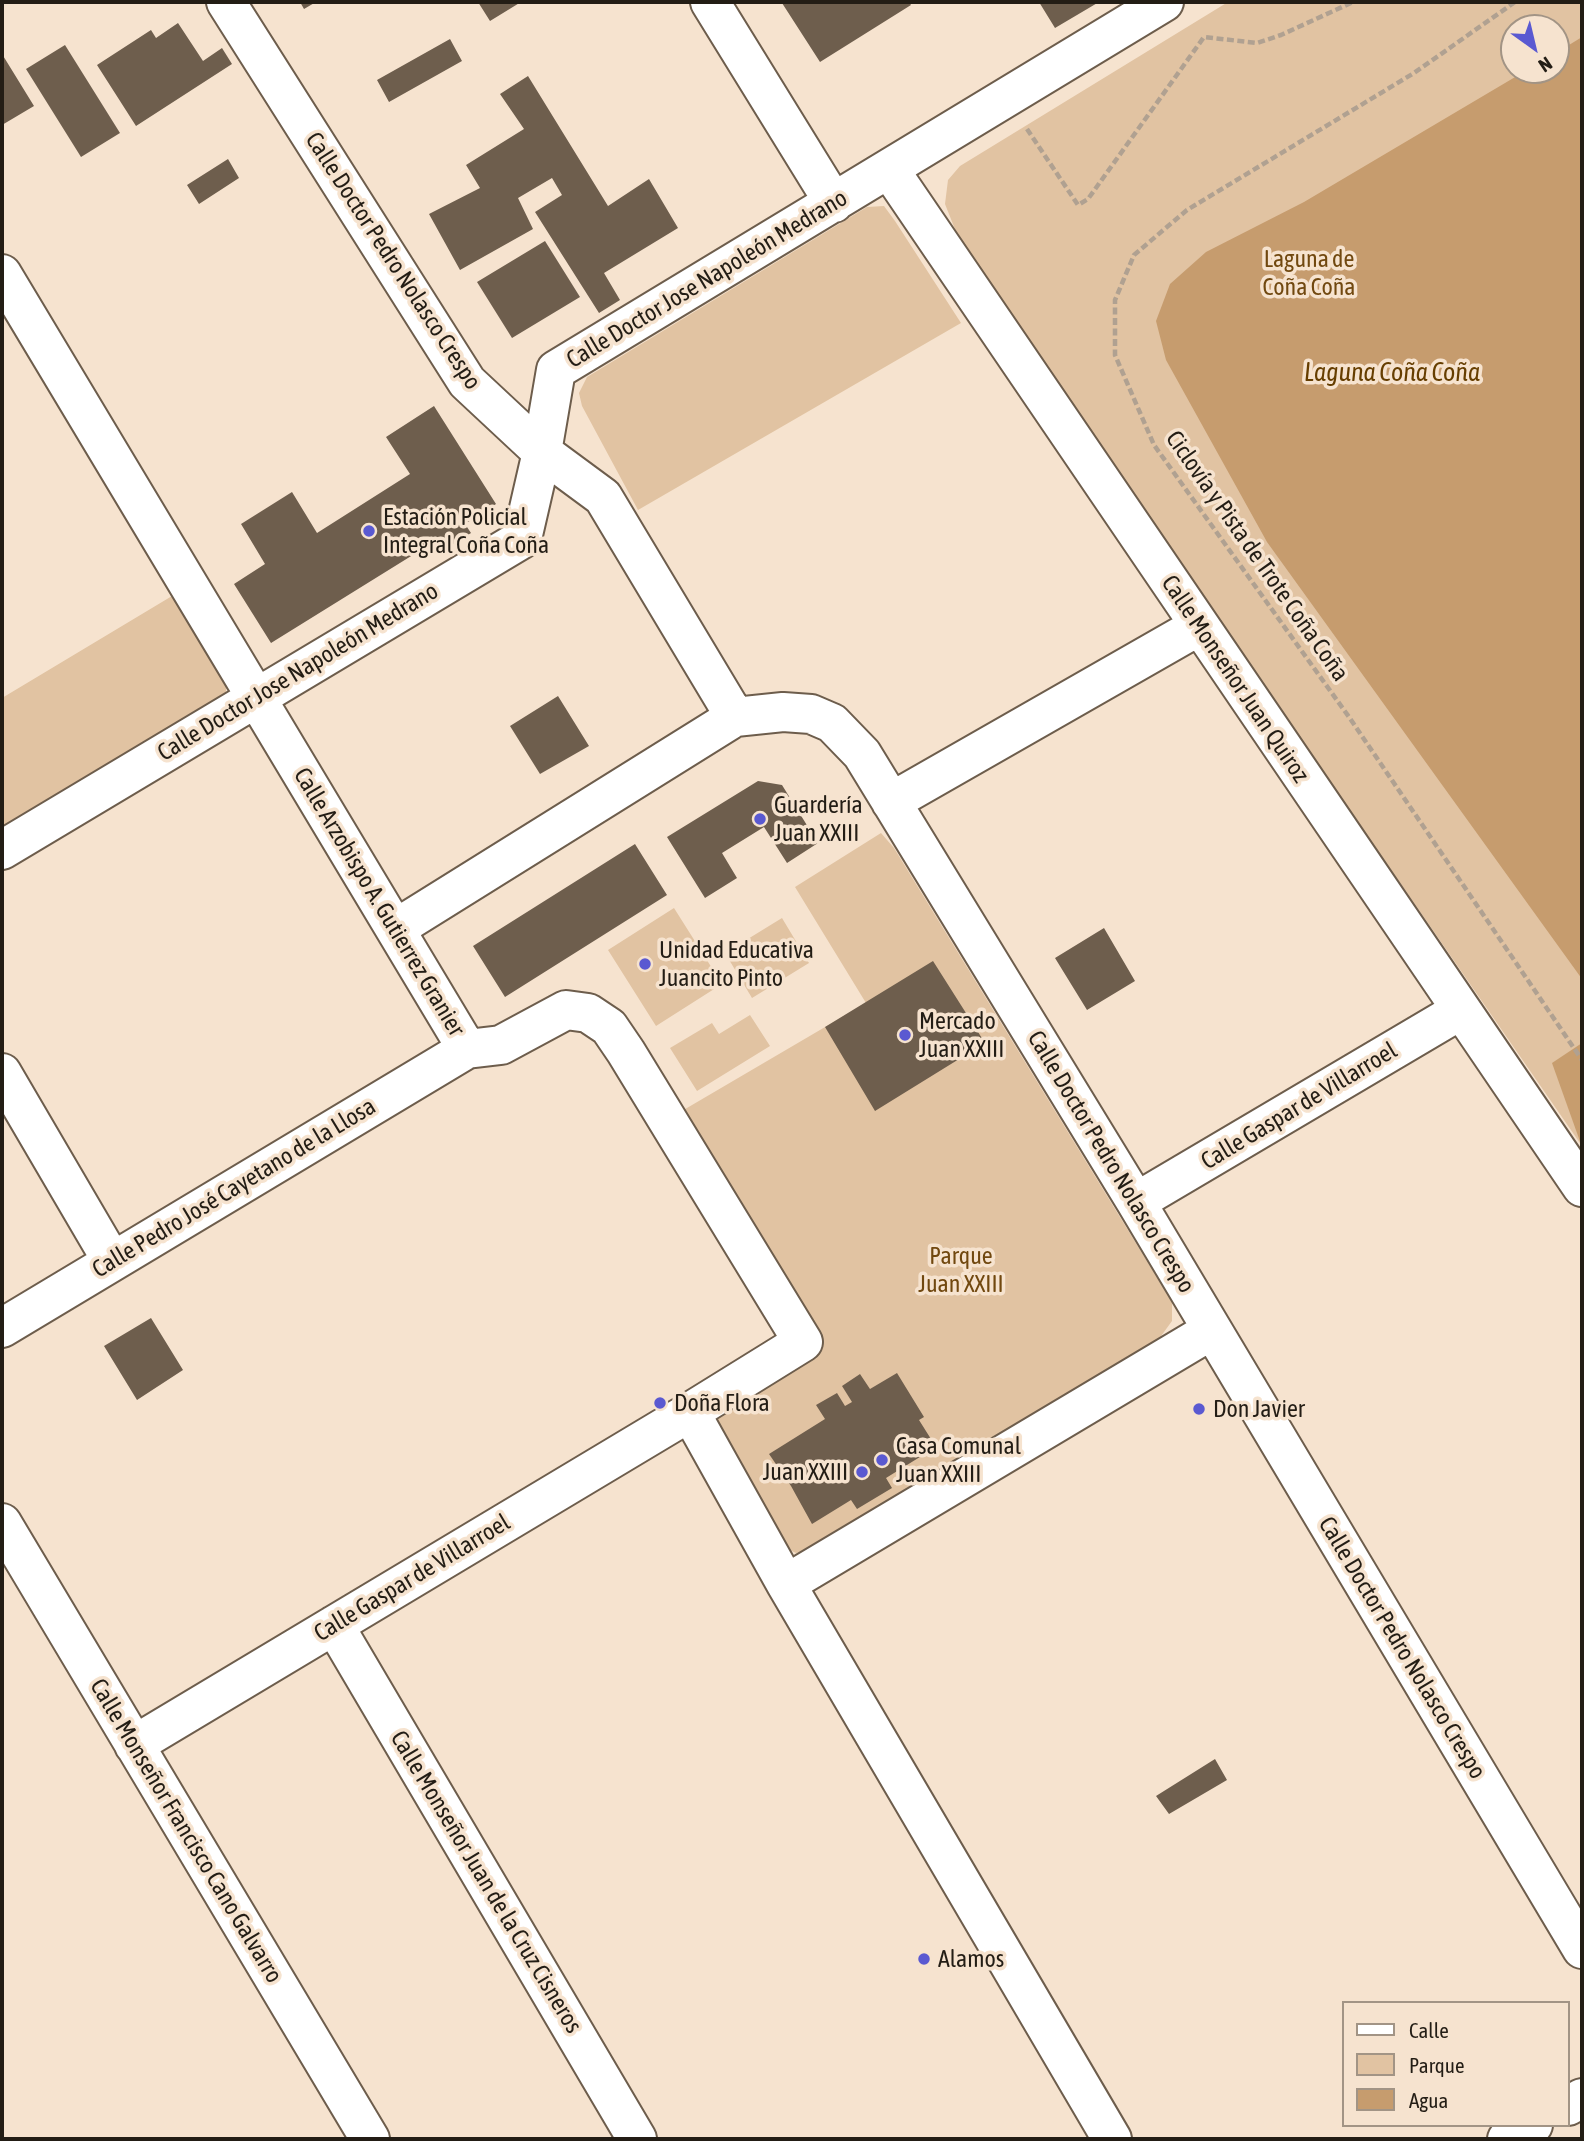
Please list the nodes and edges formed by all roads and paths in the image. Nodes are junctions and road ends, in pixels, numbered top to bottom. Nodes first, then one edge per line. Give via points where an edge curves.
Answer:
1 (226, 2) edge
2 (710, 2) edge
3 (1164, 2) edge
4 (1353, 2) edge
5 (1516, 2) edge
6 (1006, 98) junction
7 (889, 169) junction
8 (834, 203) junction
9 (2, 274) edge
10 (542, 452) junction
11 (1199, 626) junction
12 (255, 697) junction
13 (735, 717) junction
14 (891, 802) junction
15 (2, 850) edge
16 (395, 929) junction
17 (1461, 1010) junction
18 (467, 1049) junction
19 (1582, 1060) edge
20 (2, 1073) edge
21 (1582, 1187) edge
22 (1136, 1202) junction
23 (112, 1261) junction
24 (2, 1328) edge
25 (1212, 1330) junction
26 (690, 1412) junction
27 (2, 1523) edge
28 (786, 1584) junction
29 (334, 1625) junction
30 (134, 1745) junction
31 (1582, 1949) edge
32 (1529, 2127) edge
33 (370, 2139) edge
34 (637, 2139) edge
35 (1112, 2139) edge
36 (1507, 2139) edge

1 - 10 street, Calle Doctor Pedro Nolasco Crespo via 467,382
2 - 8 street
3 - 6 street, Calle Doctor Jose Napoleón Medrano
4 - 6 path via 1257,43 1204,37 1088,199 1078,205
5 - 19 path, Ciclovía y Pista de Trote Coña Coña via 1414,73 1187,210 1134,254 1115,300 1115,355 1154,445 1349,717
6 - 7 street, Calle Doctor Jose Napoleón Medrano
7 - 8 street, Calle Doctor Jose Napoleón Medrano
7 - 11 street, Calle Monseñor Juan Quiroz
8 - 10 street, Calle Doctor Jose Napoleón Medrano via 556,370
9 - 12 street, Calle Arzobispo A. Gutierrez Granier
10 - 12 street, Calle Doctor Jose Napoleón Medrano via 522,539
10 - 13 street, Calle Doctor Pedro Nolasco Crespo via 603,497
11 - 14 street
11 - 17 street, Calle Monseñor Juan Quiroz
12 - 15 street, Calle Doctor Jose Napoleón Medrano
12 - 16 street, Calle Arzobispo A. Gutierrez Granier
13 - 14 street, Calle Doctor Pedro Nolasco Crespo via 783,712 811,714 832,723 862,754
13 - 16 street
14 - 22 street, Calle Doctor Pedro Nolasco Crespo
16 - 18 street, Calle Arzobispo A. Gutierrez Granier
17 - 21 street, Calle Monseñor Juan Quiroz
17 - 22 street, Calle Gaspar de Villarroel
18 - 23 street, Calle Pedro José Cayetano de la Llosa
18 - 26 street, Calle Arzobispo A. Gutierrez Granier via 501,1045 566,1010 588,1013 609,1027 626,1052 803,1342
20 - 23 street
22 - 25 street, Calle Doctor Pedro Nolasco Crespo
23 - 24 street, Calle Pedro José Cayetano de la Llosa
25 - 28 street
25 - 31 street, Calle Doctor Pedro Nolasco Crespo
26 - 28 street
26 - 29 street, Calle Gaspar de Villarroel
27 - 30 street, Calle Monseñor Francisco Cano Galvarro
28 - 35 street
29 - 30 street, Calle Gaspar de Villarroel
29 - 34 street, Calle Monseñor Juan de la Cruz Cisneros
30 - 33 street, Calle Monseñor Francisco Cano Galvarro
32 - 36 street

